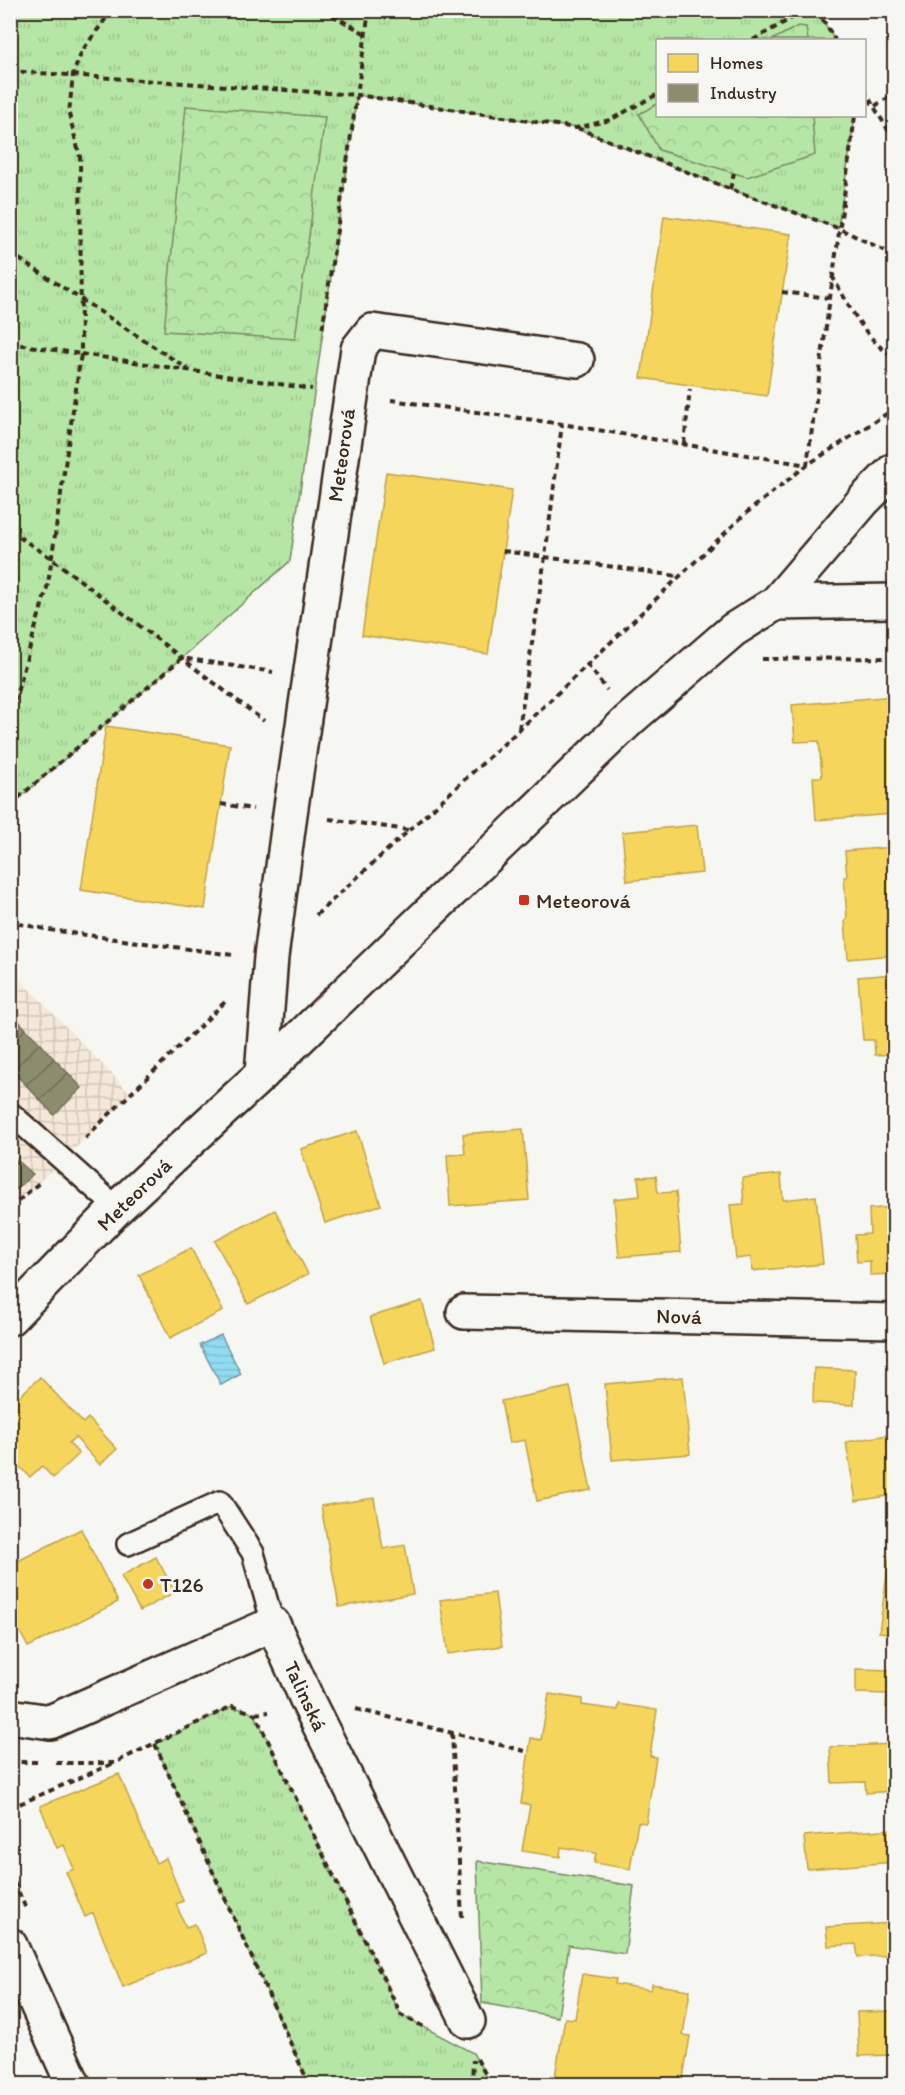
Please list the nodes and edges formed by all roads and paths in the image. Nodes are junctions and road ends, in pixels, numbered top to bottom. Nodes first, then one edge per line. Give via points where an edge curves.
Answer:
1 (323, 10) edge
2 (369, 10) edge
3 (807, 10) edge
4 (817, 10) edge
5 (366, 34) junction
6 (755, 39) edge
7 (834, 39) edge
8 (10, 71) edge
9 (866, 93) edge
10 (357, 94) junction
11 (894, 94) edge
12 (656, 95) edge
13 (875, 106) junction
14 (576, 128) junction
15 (894, 140) edge
16 (734, 173) dead end
17 (730, 189) junction
18 (10, 252) edge
19 (894, 255) edge
20 (832, 276) dead end
21 (782, 292) dead end
22 (829, 298) dead end
23 (320, 342) dead end
24 (11, 345) edge
25 (894, 357) edge
26 (577, 360) dead end
27 (189, 370) dead end
28 (313, 389) dead end
29 (690, 389) dead end
30 (312, 400) dead end
31 (894, 409) edge
32 (562, 424) dead end
33 (684, 444) dead end
34 (894, 470) edge
35 (10, 531) edge
36 (503, 551) dead end
37 (545, 557) junction
38 (51, 558) junction
39 (678, 576) junction
40 (894, 601) edge
41 (776, 603) junction
42 (182, 658) junction
43 (894, 658) edge
44 (760, 659) dead end
45 (277, 662) dead end
46 (270, 714) dead end
47 (10, 717) edge
48 (519, 730) junction
49 (10, 805) edge
50 (10, 917) edge
51 (314, 917) dead end
52 (237, 956) dead end
53 (271, 957) junction
54 (262, 1074) junction
55 (10, 1113) edge
56 (63, 1160) junction
57 (10, 1208) edge
58 (117, 1208) junction
59 (464, 1312) dead end
60 (10, 1318) edge
61 (894, 1321) edge
62 (128, 1544) dead end
63 (273, 1624) junction
64 (309, 1704) junction
65 (255, 1714) junction
66 (10, 1716) edge
67 (452, 1733) junction
68 (155, 1744) junction
69 (529, 1752) dead end
70 (10, 1762) edge
71 (114, 1763) junction
72 (10, 1808) edge
73 (463, 1929) dead end
74 (10, 1946) edge
75 (468, 2021) dead end
76 (432, 2031) dead end
77 (74, 2085) edge
78 (309, 2085) edge
79 (472, 2085) edge
80 (491, 2085) edge

1 - 5 path
2 - 5 path
3 - 6 path
4 - 7 path
5 - 10 path
8 - 10 path
9 - 13 path
10 - 14 path
10 - 23 path
11 - 13 path
12 - 14 path via 610,120
13 - 15 path
14 - 17 path
16 - 17 path
17 - 19 path via 838,228
18 - 27 path
20 - 25 path via 860,324
21 - 22 path
24 - 38 path via 81,354
26 - 53 street, Meteorová via 372,330 358,349
28 - 30 path
29 - 33 path
31 - 39 path via 807,465 745,514
32 - 37 path
34 - 41 street, Meteorová
35 - 38 path
36 - 37 path
37 - 39 path
37 - 48 path
38 - 42 path
38 - 47 path via 48,584
39 - 48 path
40 - 41 street
41 - 54 street, Meteorová via 733,630 629,720
42 - 45 path via 275,673
42 - 46 path via 268,725
42 - 49 path
43 - 44 path
48 - 51 path
50 - 52 path via 20,924 50,930
53 - 54 street, Meteorová
53 - 56 path
54 - 58 street, Meteorová
55 - 56 lane
56 - 57 path
56 - 58 lane
58 - 60 street, Meteorová
59 - 61 street, Nová
62 - 63 lane via 220,1502 253,1553
63 - 64 street, Talinská
63 - 66 street via 50,1722
64 - 65 path
64 - 67 path via 353,1708
64 - 75 street, Talinská
65 - 68 path via 232,1706
65 - 76 path via 400,2015
67 - 69 path
67 - 73 path
68 - 71 path
68 - 78 path
70 - 71 path
71 - 72 path
74 - 77 street
79 - 80 path via 473,2053

